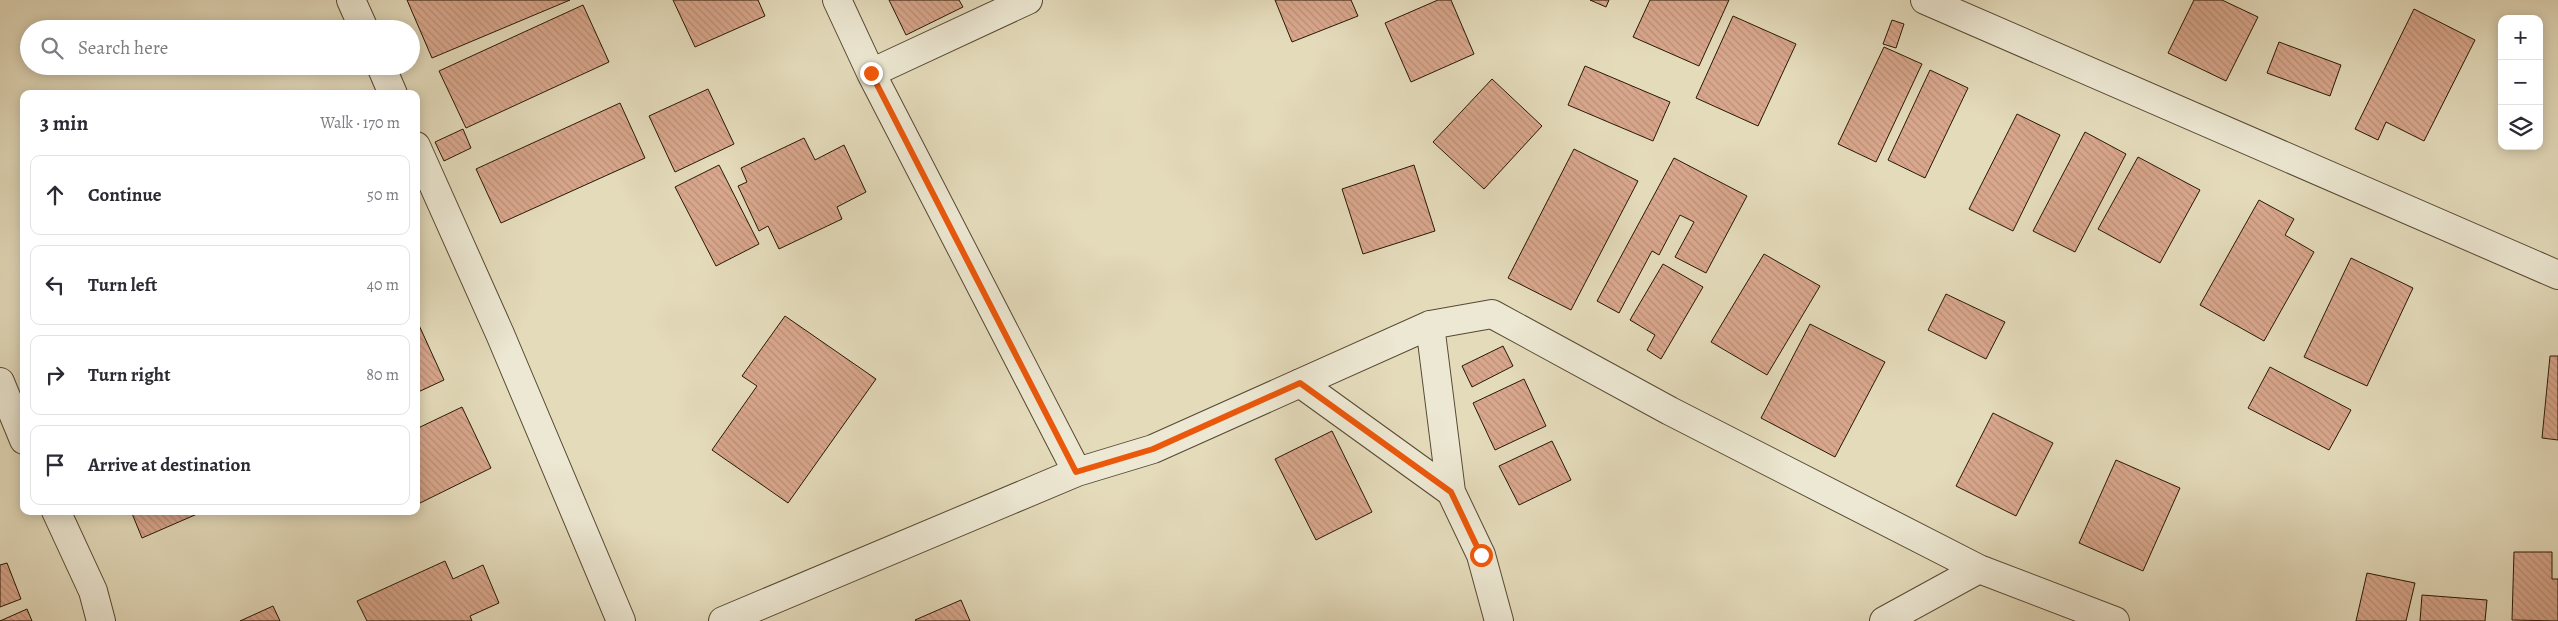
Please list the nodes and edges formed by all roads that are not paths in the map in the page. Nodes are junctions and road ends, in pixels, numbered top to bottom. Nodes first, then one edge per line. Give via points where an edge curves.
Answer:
1 (351, 0) edge
2 (837, 0) edge
3 (1028, 0) edge
4 (1924, 0) edge
5 (360, 20) edge
6 (871, 73) junction
7 (385, 75) edge
8 (391, 90) edge
9 (420, 155) edge
10 (2558, 274) edge
11 (1430, 325) junction
12 (0, 382) edge
13 (1300, 383) junction
14 (20, 430) edge
15 (1076, 472) junction
16 (1451, 492) junction
17 (58, 515) edge
18 (1979, 569) junction
19 (101, 621) edge
20 (621, 621) edge
21 (723, 621) edge
22 (1499, 621) edge
23 (1884, 621) edge
24 (2115, 621) edge

1 - 5 street
2 - 6 street
3 - 6 street
4 - 10 street
6 - 15 street
7 - 8 street
9 - 20 street via 500,334
11 - 13 street
11 - 16 street
11 - 18 street via 1492,314 1670,411
12 - 14 street
13 - 15 street via 1153,449
13 - 16 street
15 - 21 street
16 - 22 street via 1481,555
17 - 19 street via 93,591
18 - 23 street
18 - 24 street

